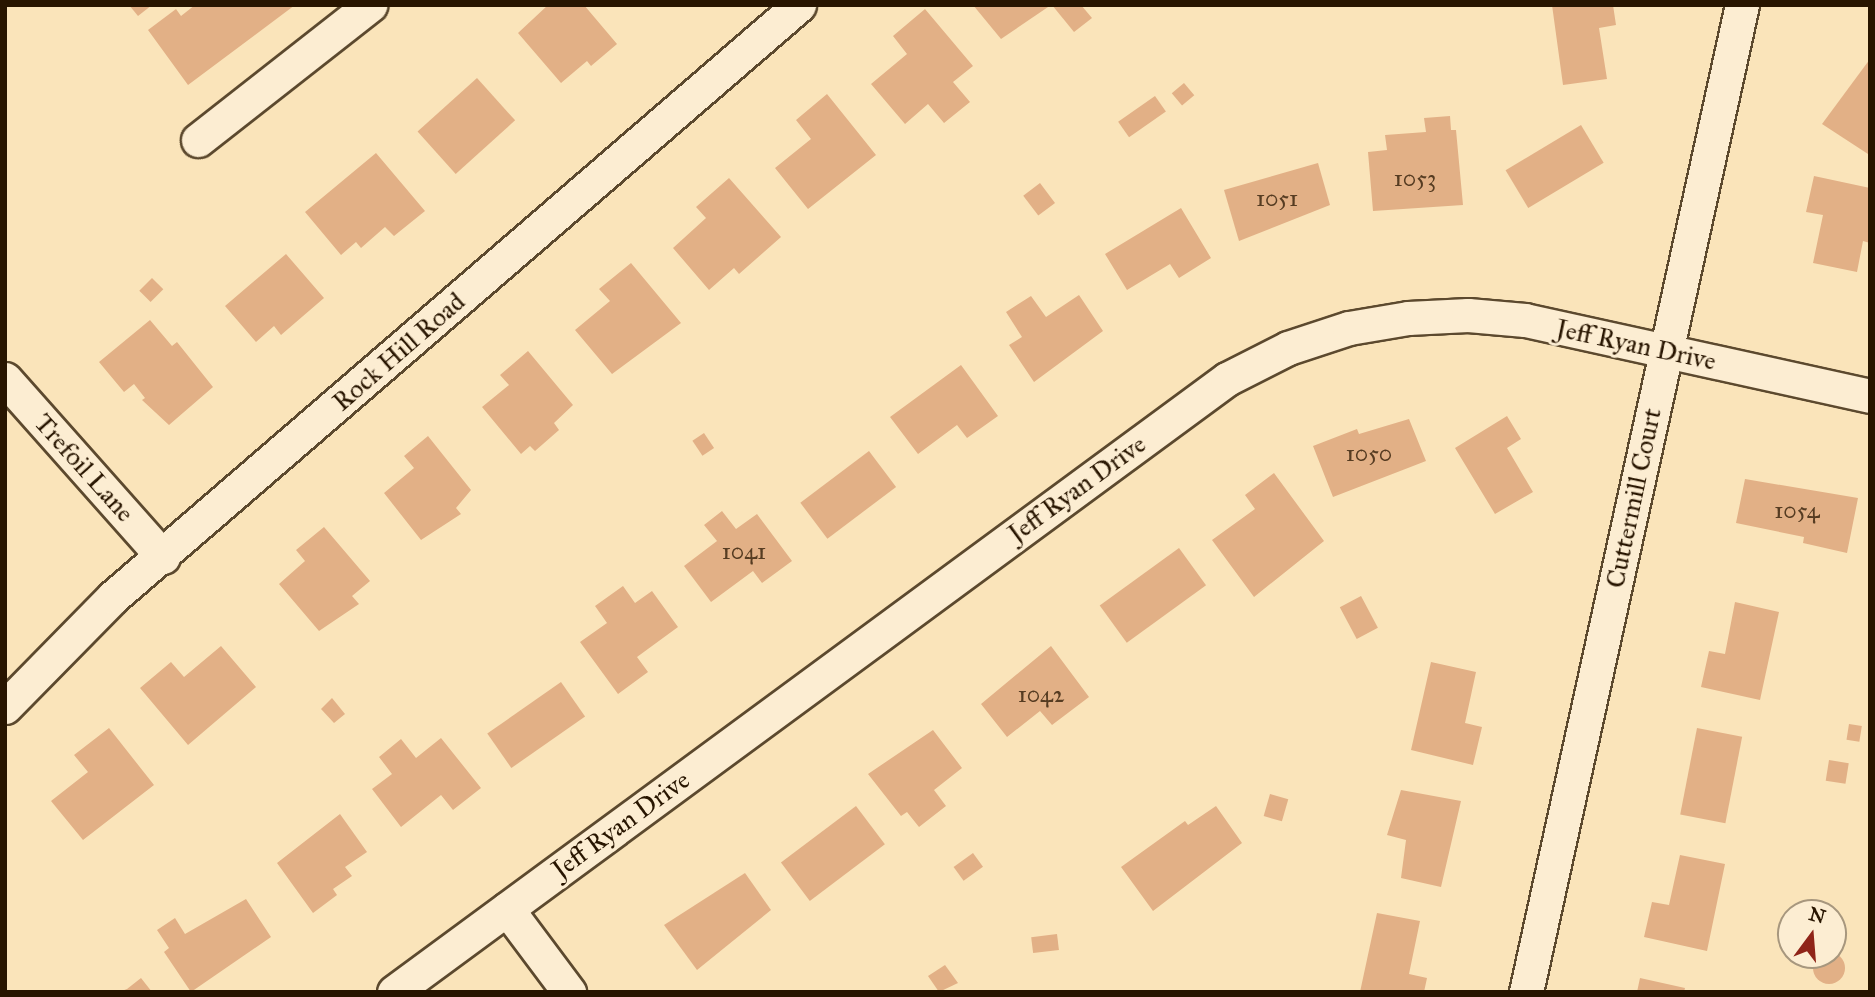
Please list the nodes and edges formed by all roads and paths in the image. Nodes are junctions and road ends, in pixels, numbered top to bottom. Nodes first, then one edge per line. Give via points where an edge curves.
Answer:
1 (370, 5) edge
2 (799, 5) edge
3 (1742, 5) edge
4 (198, 140) dead end
5 (1666, 352) junction
6 (5, 379) edge
7 (1870, 396) edge
8 (163, 557) junction
9 (5, 707) edge
10 (507, 909) junction
11 (394, 992) edge
12 (569, 992) edge
13 (1526, 992) edge

1 - 4 street
2 - 8 street, Rock Hill Road
3 - 5 street, Cuttermill Court
5 - 7 street, Jeff Ryan Drive
5 - 10 street, Jeff Ryan Drive via 1525,320 1468,315 1408,318 1349,328 1288,348 1227,379
5 - 13 street, Cuttermill Court
6 - 8 street, Trefoil Lane
8 - 9 street, Rock Hill Road via 113,597
10 - 11 street, Jeff Ryan Drive
10 - 12 street

